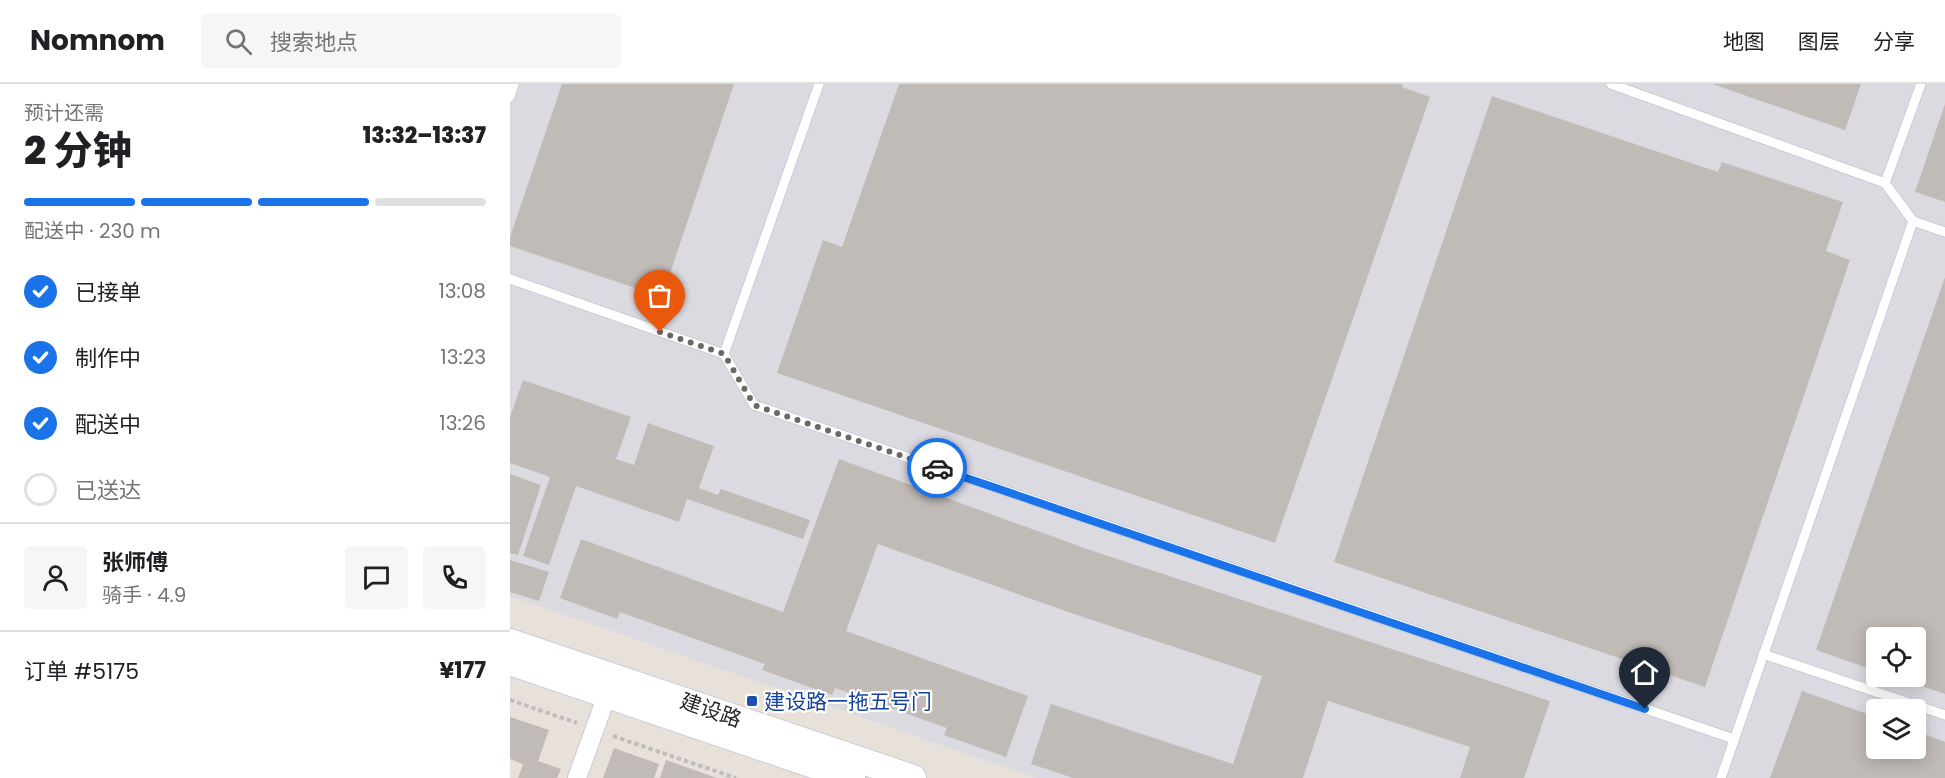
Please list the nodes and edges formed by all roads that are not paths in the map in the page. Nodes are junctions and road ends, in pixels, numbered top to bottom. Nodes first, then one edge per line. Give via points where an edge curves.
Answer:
1 (514, 84) edge
2 (819, 84) edge
3 (1611, 84) edge
4 (1921, 84) edge
5 (510, 97) edge
6 (1885, 183) junction
7 (1913, 221) junction
8 (1945, 232) edge
9 (510, 279) edge
10 (724, 354) junction
11 (510, 642) edge
12 (1763, 654) junction
13 (510, 662) edge
14 (607, 695) junction
15 (1945, 715) edge
16 (1734, 739) junction
17 (577, 778) edge
18 (852, 778) edge
19 (913, 778) edge
20 (1721, 778) edge

1 - 5 lane
2 - 10 lane
3 - 6 lane
4 - 6 lane
6 - 7 lane
7 - 8 lane
7 - 12 lane
9 - 10 lane
10 - 16 lane via 754,405
11 - 19 street, 建设路
12 - 15 lane
12 - 16 lane
13 - 14 street, 建设路
14 - 17 street
14 - 18 street, 建设路
16 - 20 lane

